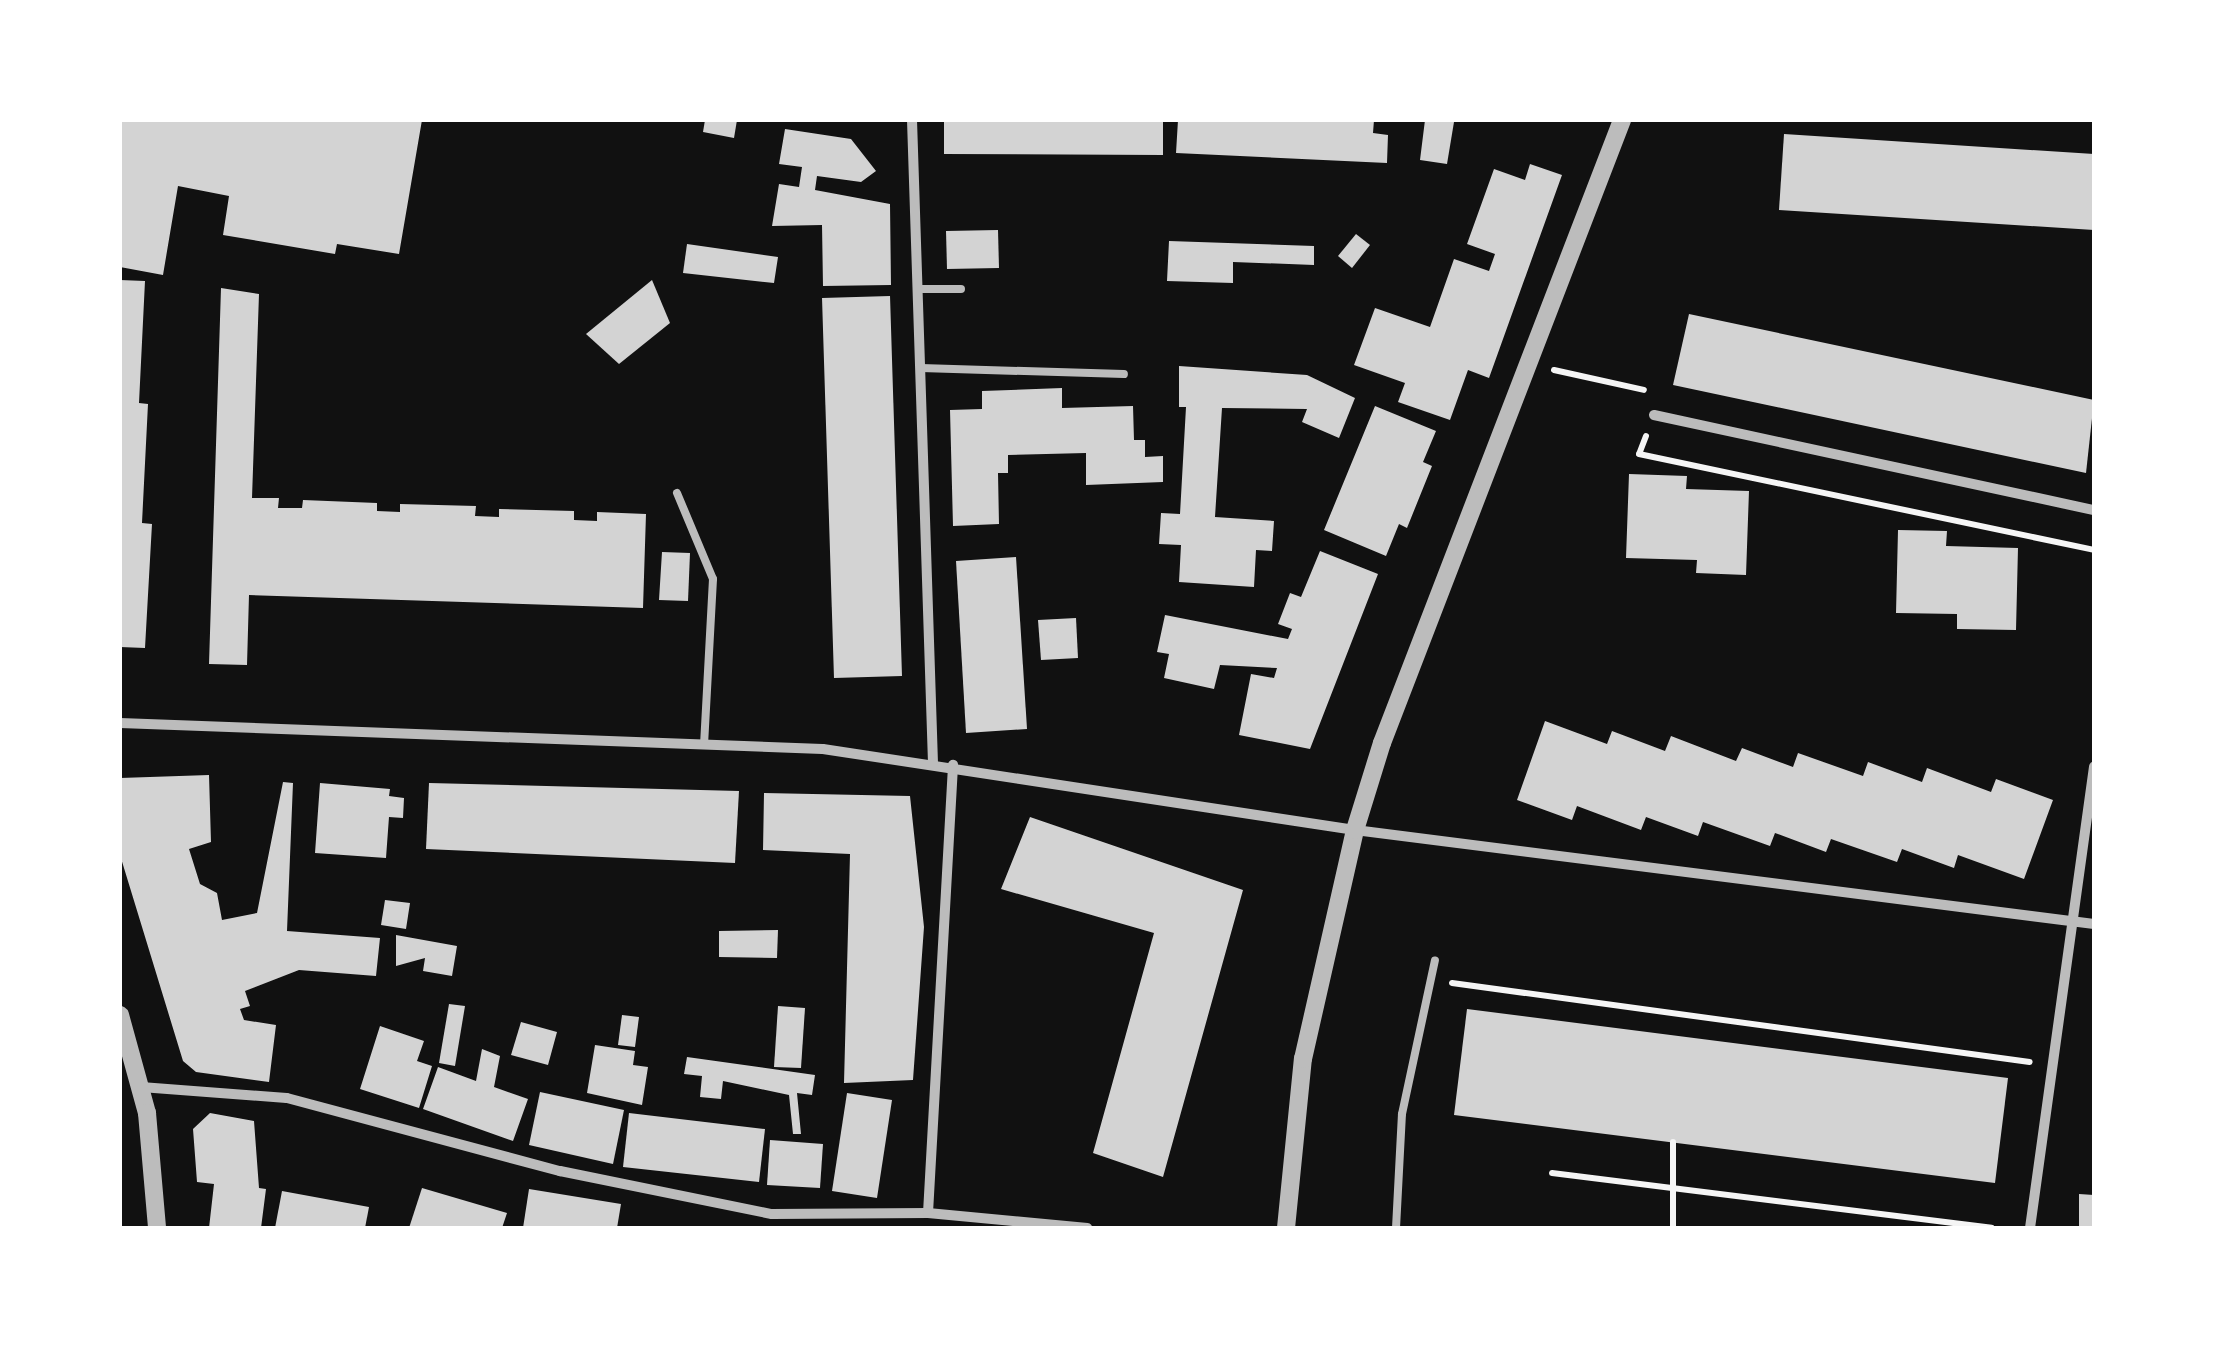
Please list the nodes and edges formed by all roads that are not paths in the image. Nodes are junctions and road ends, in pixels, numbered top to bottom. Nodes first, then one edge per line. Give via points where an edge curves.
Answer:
1 (912, 120) edge
2 (1622, 120) edge
3 (918, 289) junction
4 (961, 289) dead end
5 (920, 368) junction
6 (1124, 374) dead end
7 (1654, 416) road end
8 (677, 493) dead end
9 (2094, 510) edge
10 (120, 723) edge
11 (704, 744) junction
12 (933, 763) junction
13 (953, 765) junction
14 (2094, 766) edge
15 (1354, 830) junction
16 (2074, 921) junction
17 (2094, 924) edge
18 (1434, 960) dead end
19 (120, 1015) edge
20 (141, 1087) junction
21 (928, 1213) junction
22 (772, 1214) junction
23 (158, 1228) edge
24 (770, 1228) edge
25 (1087, 1228) edge
26 (1286, 1228) edge
27 (1396, 1228) edge
28 (2030, 1228) edge

1 - 3 street
2 - 15 street
3 - 4 lane
3 - 5 street
5 - 6 lane
5 - 12 street
7 - 9 street
8 - 11 lane via 713,579
10 - 11 street
11 - 12 street
12 - 13 street
13 - 15 street
13 - 21 street
14 - 16 street
15 - 16 street
15 - 26 street via 1303,1059
16 - 17 street
16 - 28 street
18 - 27 lane via 1402,1114
19 - 20 street
20 - 22 street via 287,1098 560,1171
20 - 23 street
21 - 22 street
21 - 25 street
22 - 24 street

